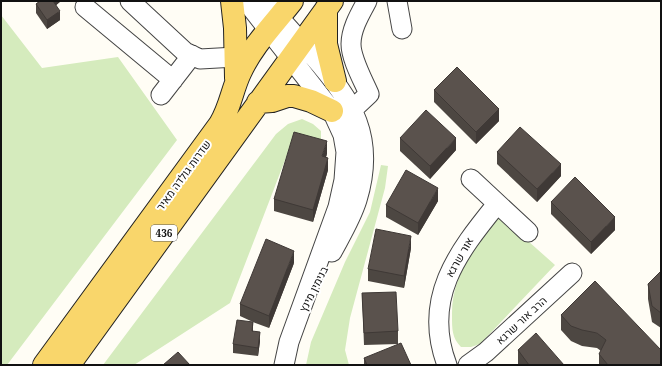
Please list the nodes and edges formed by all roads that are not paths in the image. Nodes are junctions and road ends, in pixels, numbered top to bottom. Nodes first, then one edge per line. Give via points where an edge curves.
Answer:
1 (130, 1) edge
2 (232, 1) edge
3 (246, 1) edge
4 (264, 1) edge
5 (367, 1) edge
6 (396, 1) edge
7 (329, 5) edge
8 (85, 7) dead end
9 (280, 16) edge
10 (402, 29) dead end
11 (296, 50) junction
12 (192, 56) junction
13 (236, 57) junction
14 (173, 80) junction
15 (335, 81) junction
16 (236, 84) junction
17 (162, 95) dead end
18 (258, 102) junction
19 (342, 110) junction
20 (471, 179) dead end
21 (497, 204) junction
22 (528, 232) dead end
23 (572, 273) dead end
24 (44, 365) edge
25 (69, 365) edge
26 (284, 365) edge
27 (447, 365) edge
28 (468, 365) edge

1 - 12 street
2 - 13 main road
3 - 9 street
4 - 9 street
5 - 19 street via 356,22 351,45 368,94
6 - 10 street
7 - 11 main road, 436
7 - 15 main road via 326,44
8 - 14 street
9 - 11 street
9 - 16 main road, שדרות גולדה מאיר / 436 via 246,61
11 - 15 street, בנימין מינץ
11 - 18 main road, שדרות גולדה מאיר / 436
11 - 19 street, בנימין מינץ
12 - 13 street via 200,59
12 - 14 street
13 - 16 main road
14 - 17 street
15 - 19 street, בנימין מינץ
16 - 24 main road, שדרות גולדה מאיר / 436 via 231,103 220,124
18 - 19 main road via 294,96
18 - 25 main road, שדרות גולדה מאיר / 436
19 - 26 street, בנימין מינץ via 346,152 344,180 338,207 289,342
20 - 21 street
21 - 22 street
21 - 27 street, אור שרגא via 472,234 455,259 445,280 438,319 441,345
23 - 28 street, הרב אור שרגא via 486,352

